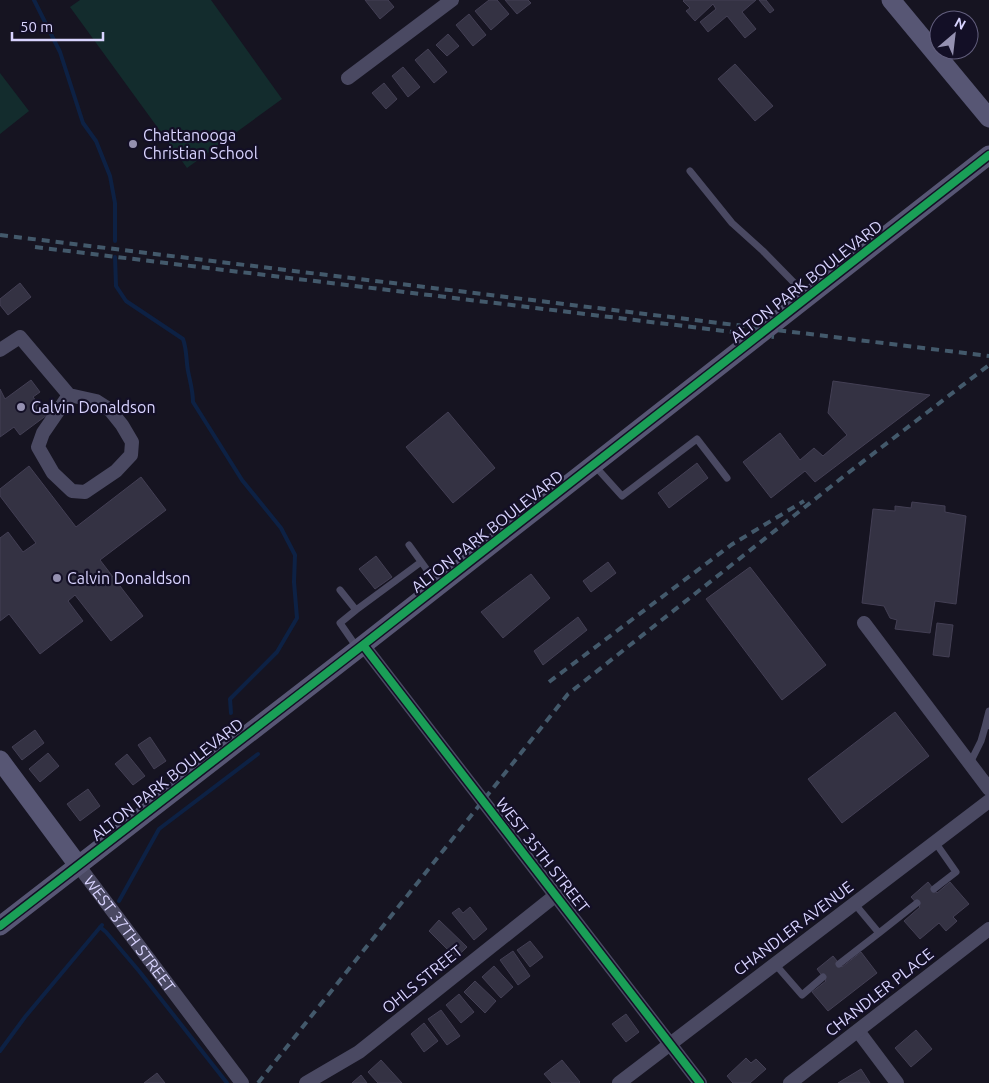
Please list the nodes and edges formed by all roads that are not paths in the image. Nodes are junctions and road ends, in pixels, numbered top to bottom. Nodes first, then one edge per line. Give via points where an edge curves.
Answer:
1 (452, 0) edge
2 (891, 0) edge
3 (348, 78) dead end
4 (989, 118) edge
5 (989, 156) edge
6 (690, 171) dead end
7 (808, 297) junction
8 (0, 350) edge
9 (69, 395) junction
10 (594, 464) junction
11 (727, 478) dead end
12 (409, 545) dead end
13 (421, 562) junction
14 (438, 585) junction
15 (340, 590) dead end
16 (356, 610) junction
17 (864, 623) dead end
18 (360, 647) junction
19 (989, 711) edge
20 (987, 726) edge
21 (0, 760) edge
22 (970, 764) junction
23 (989, 789) edge
24 (989, 801) edge
25 (934, 842) junction
26 (78, 865) junction
27 (934, 889) dead end
28 (556, 895) junction
29 (854, 903) junction
30 (917, 903) dead end
31 (0, 926) edge
32 (989, 930) edge
33 (879, 932) junction
34 (775, 964) junction
35 (839, 964) dead end
36 (823, 977) dead end
37 (858, 1031) junction
38 (671, 1044) junction
39 (242, 1083) edge
40 (306, 1083) edge
41 (619, 1083) edge
42 (700, 1083) edge
43 (790, 1083) edge
44 (897, 1083) edge

1 - 3 street
2 - 4 main road
5 - 7 main road, ALTON PARK BOULEVARD
6 - 7 lane via 732,224
7 - 10 main road, ALTON PARK BOULEVARD
8 - 9 street via 20,338
9 - 9 street via 43,433 38,447 53,473 72,491 86,492 116,471 131,455 132,442 110,410 96,401
10 - 11 lane via 622,496 697,439
10 - 14 main road, ALTON PARK BOULEVARD
12 - 13 lane
13 - 14 lane
13 - 16 lane
14 - 18 main road, ALTON PARK BOULEVARD
15 - 16 lane
16 - 18 lane via 340,623
17 - 22 street
18 - 26 main road, ALTON PARK BOULEVARD
18 - 28 street, WEST 35TH STREET
19 - 20 lane
20 - 22 lane
21 - 26 main road, WEST 37TH STREET
22 - 23 street
24 - 25 street, CHANDLER AVENUE
25 - 27 lane via 956,872
25 - 29 street, CHANDLER AVENUE
26 - 31 main road, ALTON PARK BOULEVARD
26 - 39 street, WEST 37TH STREET
28 - 38 street, WEST 35TH STREET
28 - 40 street, OHLS STREET via 359,1052
29 - 33 lane
29 - 34 street, CHANDLER AVENUE
30 - 33 lane
32 - 37 street, CHANDLER PLACE
33 - 35 lane
34 - 36 lane via 802,995
34 - 38 street, CHANDLER AVENUE
37 - 43 street, CHANDLER PLACE
37 - 44 street
38 - 41 street, CHANDLER AVENUE
38 - 42 street, WEST 35TH STREET

